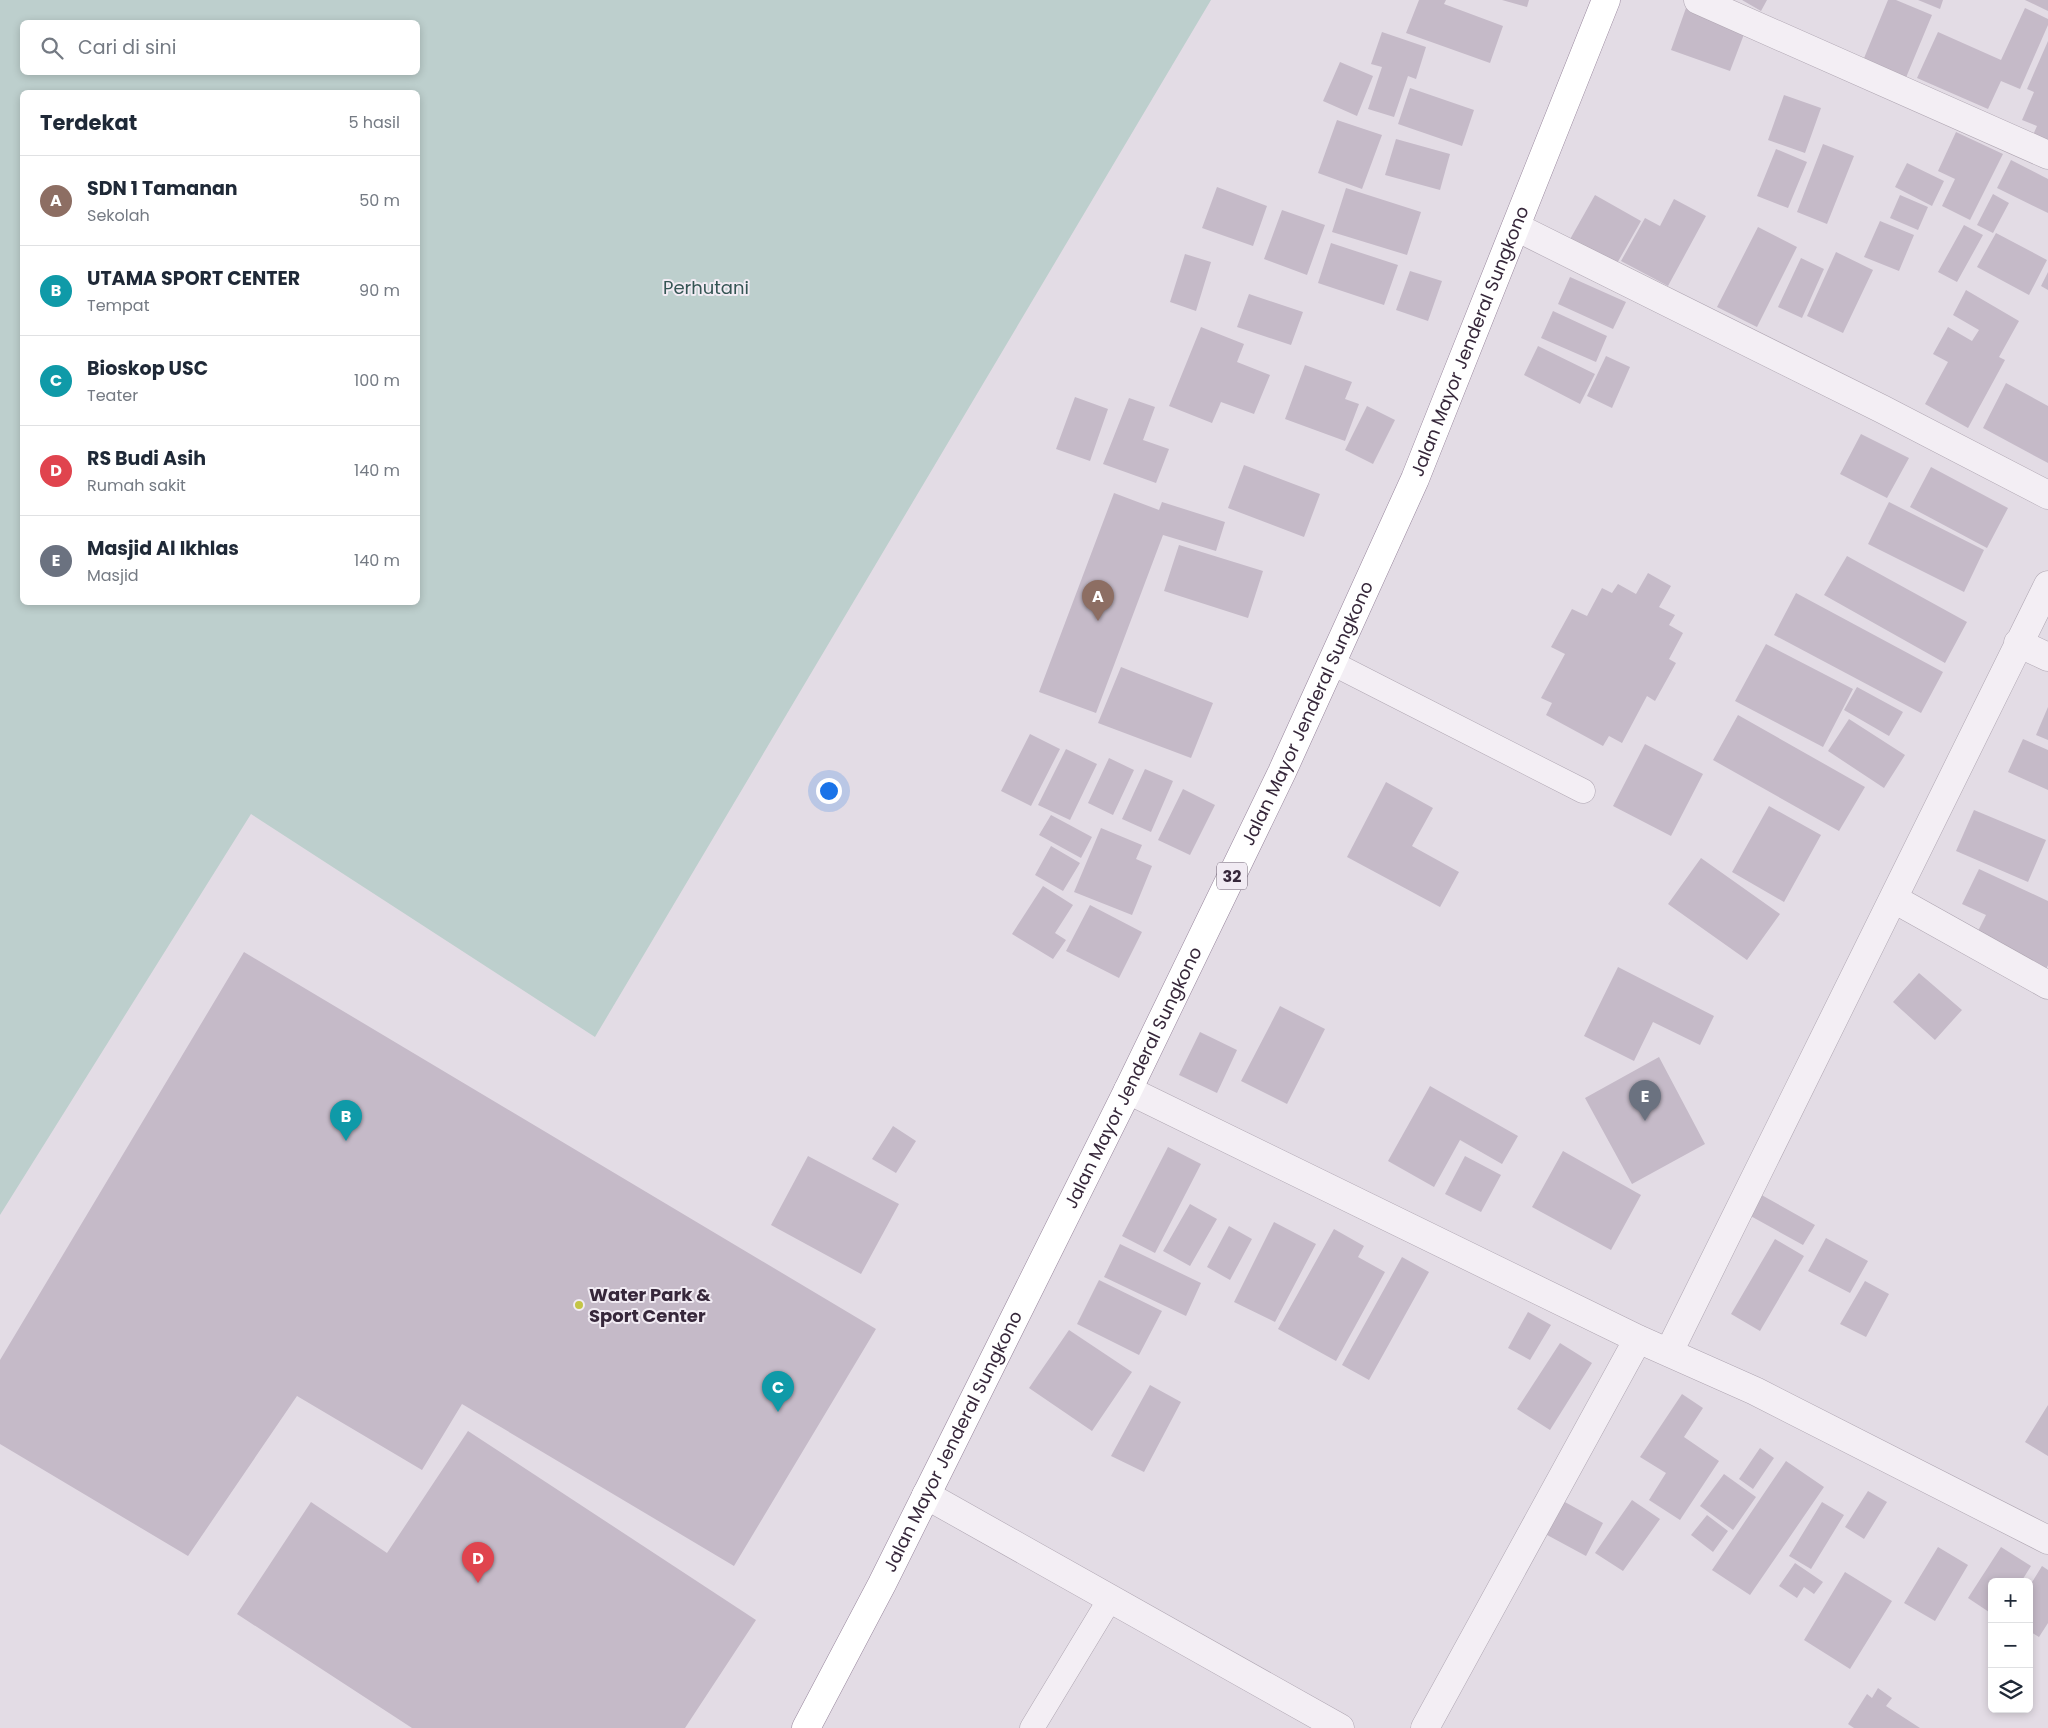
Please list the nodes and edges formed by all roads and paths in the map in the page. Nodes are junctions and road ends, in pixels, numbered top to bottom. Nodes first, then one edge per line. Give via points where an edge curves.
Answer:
1 (1606, 0) edge
2 (1698, 0) edge
3 (2048, 155) edge
4 (1516, 227) junction
5 (2048, 495) edge
6 (2048, 585) edge
7 (2018, 643) junction
8 (2048, 657) edge
9 (1332, 663) junction
10 (1583, 791) dead end
11 (1894, 899) junction
12 (2048, 985) edge
13 (1128, 1090) junction
14 (1638, 1339) junction
15 (1669, 1352) junction
16 (926, 1495) junction
17 (2048, 1540) edge
18 (1110, 1599) junction
19 (806, 1728) edge
20 (1032, 1728) edge
21 (1340, 1728) edge
22 (1425, 1728) edge

1 - 4 highway, Jalan Mayor Jenderal Sungkono / 32
2 - 3 street
4 - 5 street via 1882,408
4 - 9 highway, Jalan Mayor Jenderal Sungkono / 32 via 1415,480
6 - 7 street
7 - 8 street
7 - 11 street
9 - 10 lane
9 - 13 highway, Jalan Mayor Jenderal Sungkono / 32
11 - 12 street
11 - 15 street
13 - 14 street
13 - 16 highway, Jalan Mayor Jenderal Sungkono / 32
14 - 15 street
14 - 22 street
15 - 17 street via 1756,1391
16 - 18 street
16 - 19 highway, Jalan Mayor Jenderal Sungkono / 32
18 - 20 lane
18 - 21 street

